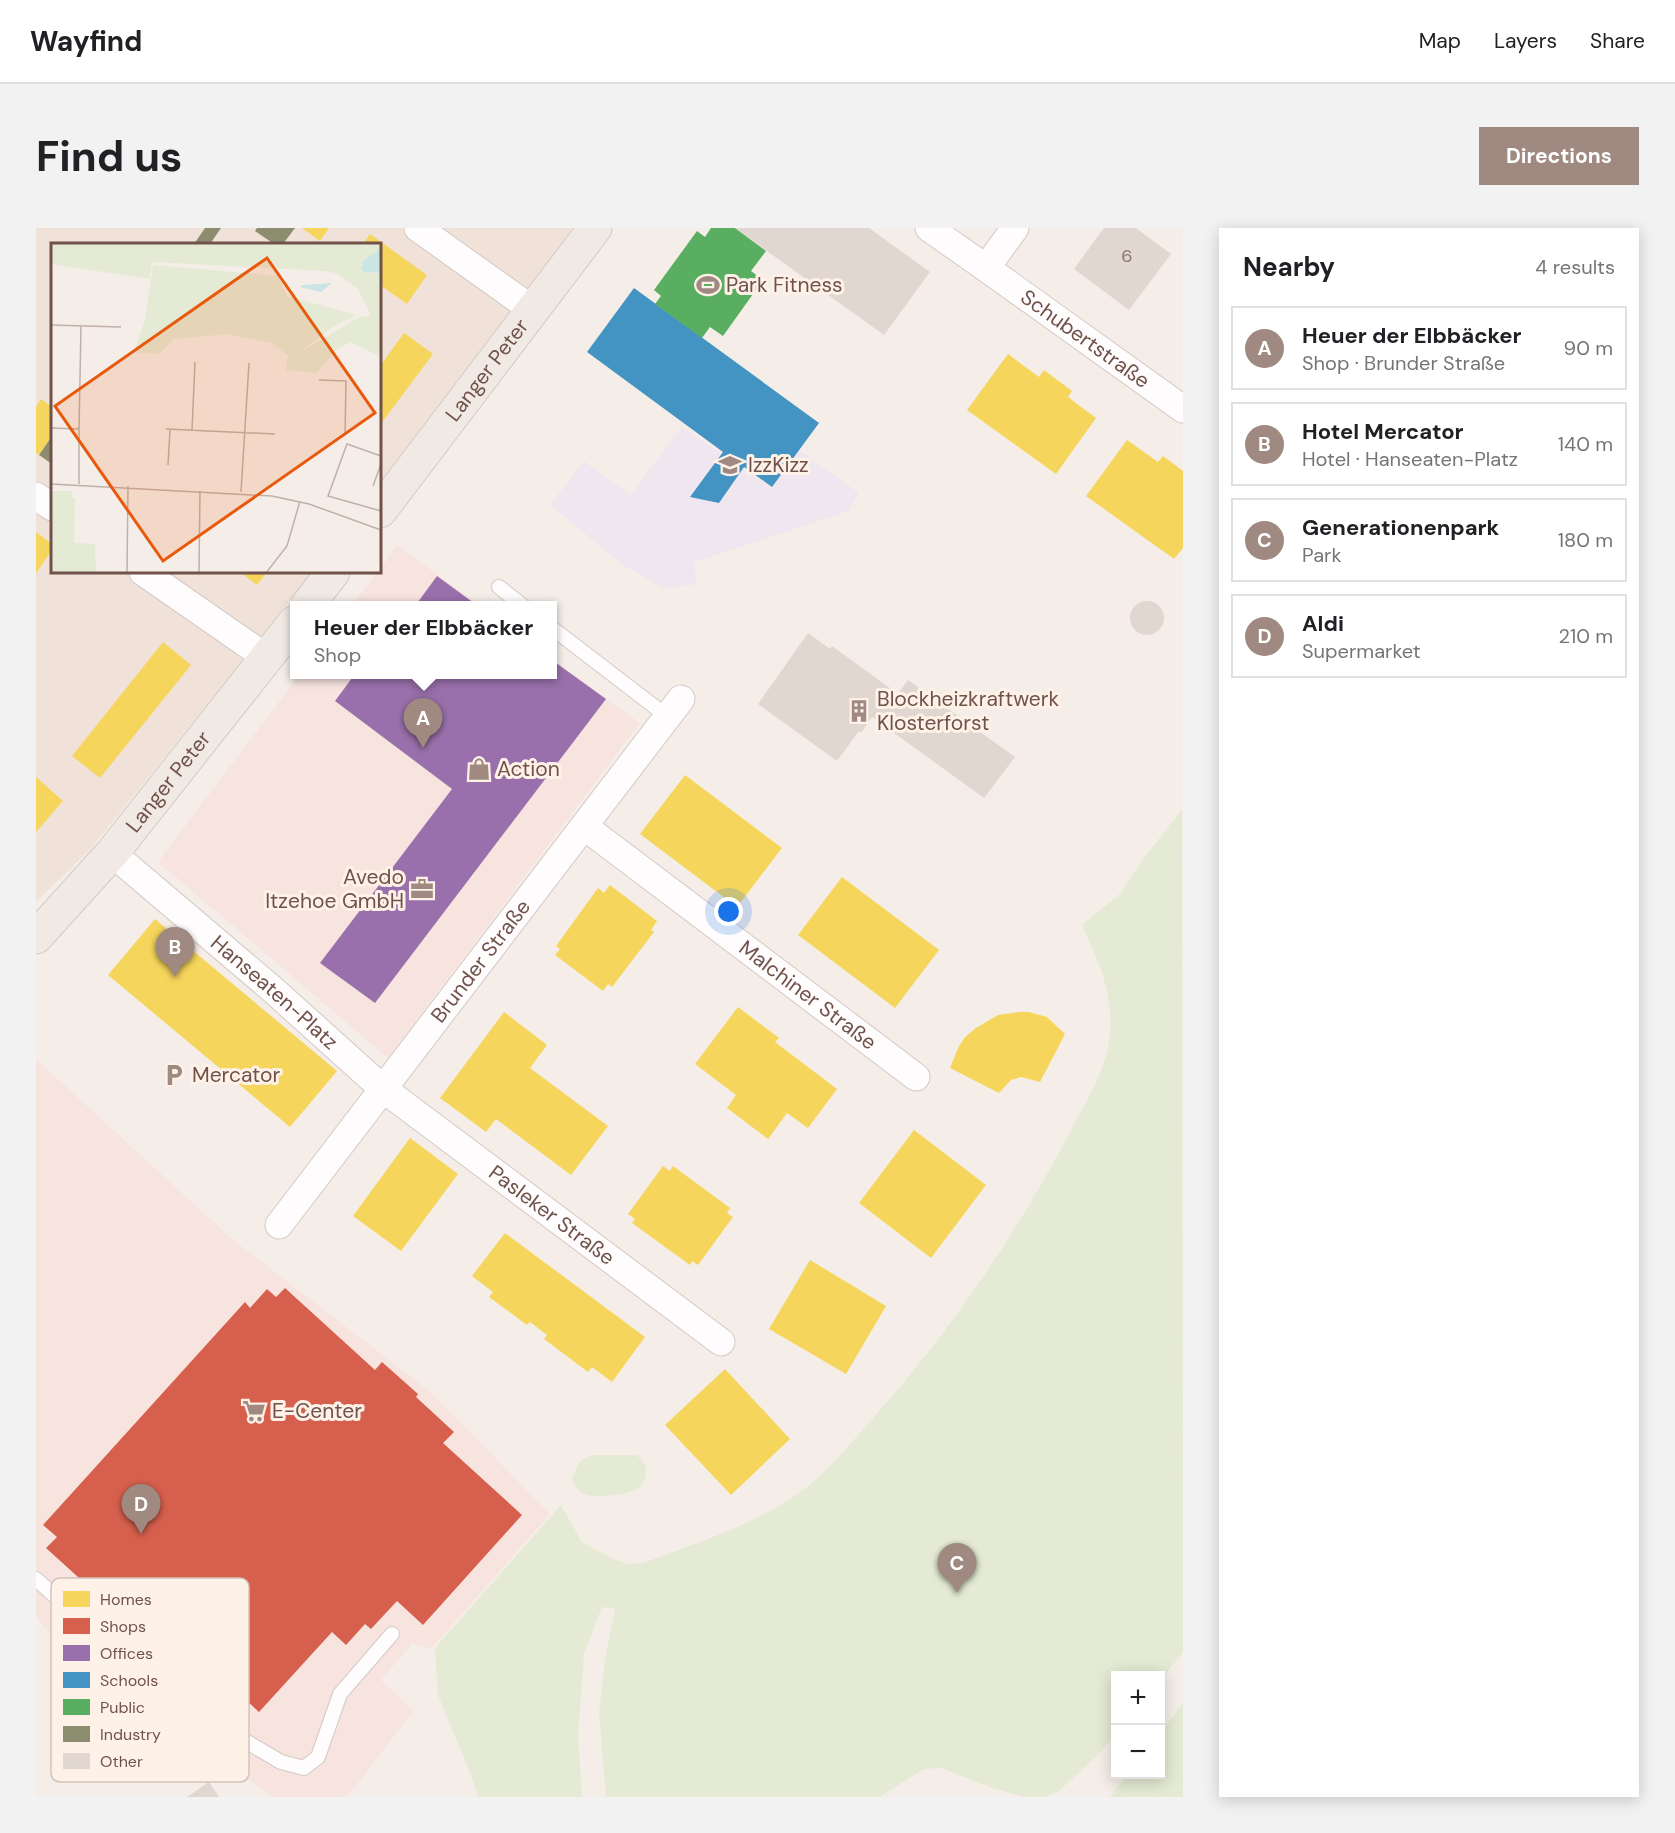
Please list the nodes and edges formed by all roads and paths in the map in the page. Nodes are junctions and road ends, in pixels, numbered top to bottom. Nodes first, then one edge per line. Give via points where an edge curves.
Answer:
1 (418, 228) edge
2 (596, 228) edge
3 (929, 228) edge
4 (1015, 228) edge
5 (986, 268) junction
6 (534, 310) junction
7 (1183, 409) edge
8 (36, 496) edge
9 (51, 506) edge
10 (381, 510) edge
11 (144, 573) edge
12 (332, 573) edge
13 (499, 587) dead end
14 (311, 601) edge
15 (517, 601) edge
16 (290, 628) edge
17 (557, 631) edge
18 (267, 658) junction
19 (675, 708) joint
20 (585, 827) junction
21 (112, 853) junction
22 (36, 938) edge
23 (916, 1077) dead end
24 (382, 1088) junction
25 (279, 1225) dead end
26 (721, 1342) dead end
27 (36, 1579) edge
28 (51, 1592) edge
29 (392, 1634) dead end
30 (249, 1743) edge

1 - 6 street
2 - 6 main road, Langer Peter
3 - 5 street, Schubertstraße
4 - 5 street
5 - 7 street, Schubertstraße
6 - 10 main road, Langer Peter
8 - 9 street
11 - 18 street
12 - 14 main road
13 - 15 lane
16 - 18 main road, Langer Peter
17 - 19 lane
18 - 21 main road, Langer Peter
19 - 20 street, Brunder Straße
20 - 23 street, Malchiner Straße
20 - 24 street, Brunder Straße
21 - 22 main road, Langer Peter
21 - 24 street, Hanseaten-Platz
24 - 25 street, Brunder Straße
24 - 26 street, Pasleker Straße
27 - 28 lane
29 - 30 lane via 340,1694 318,1757 304,1768 281,1762

